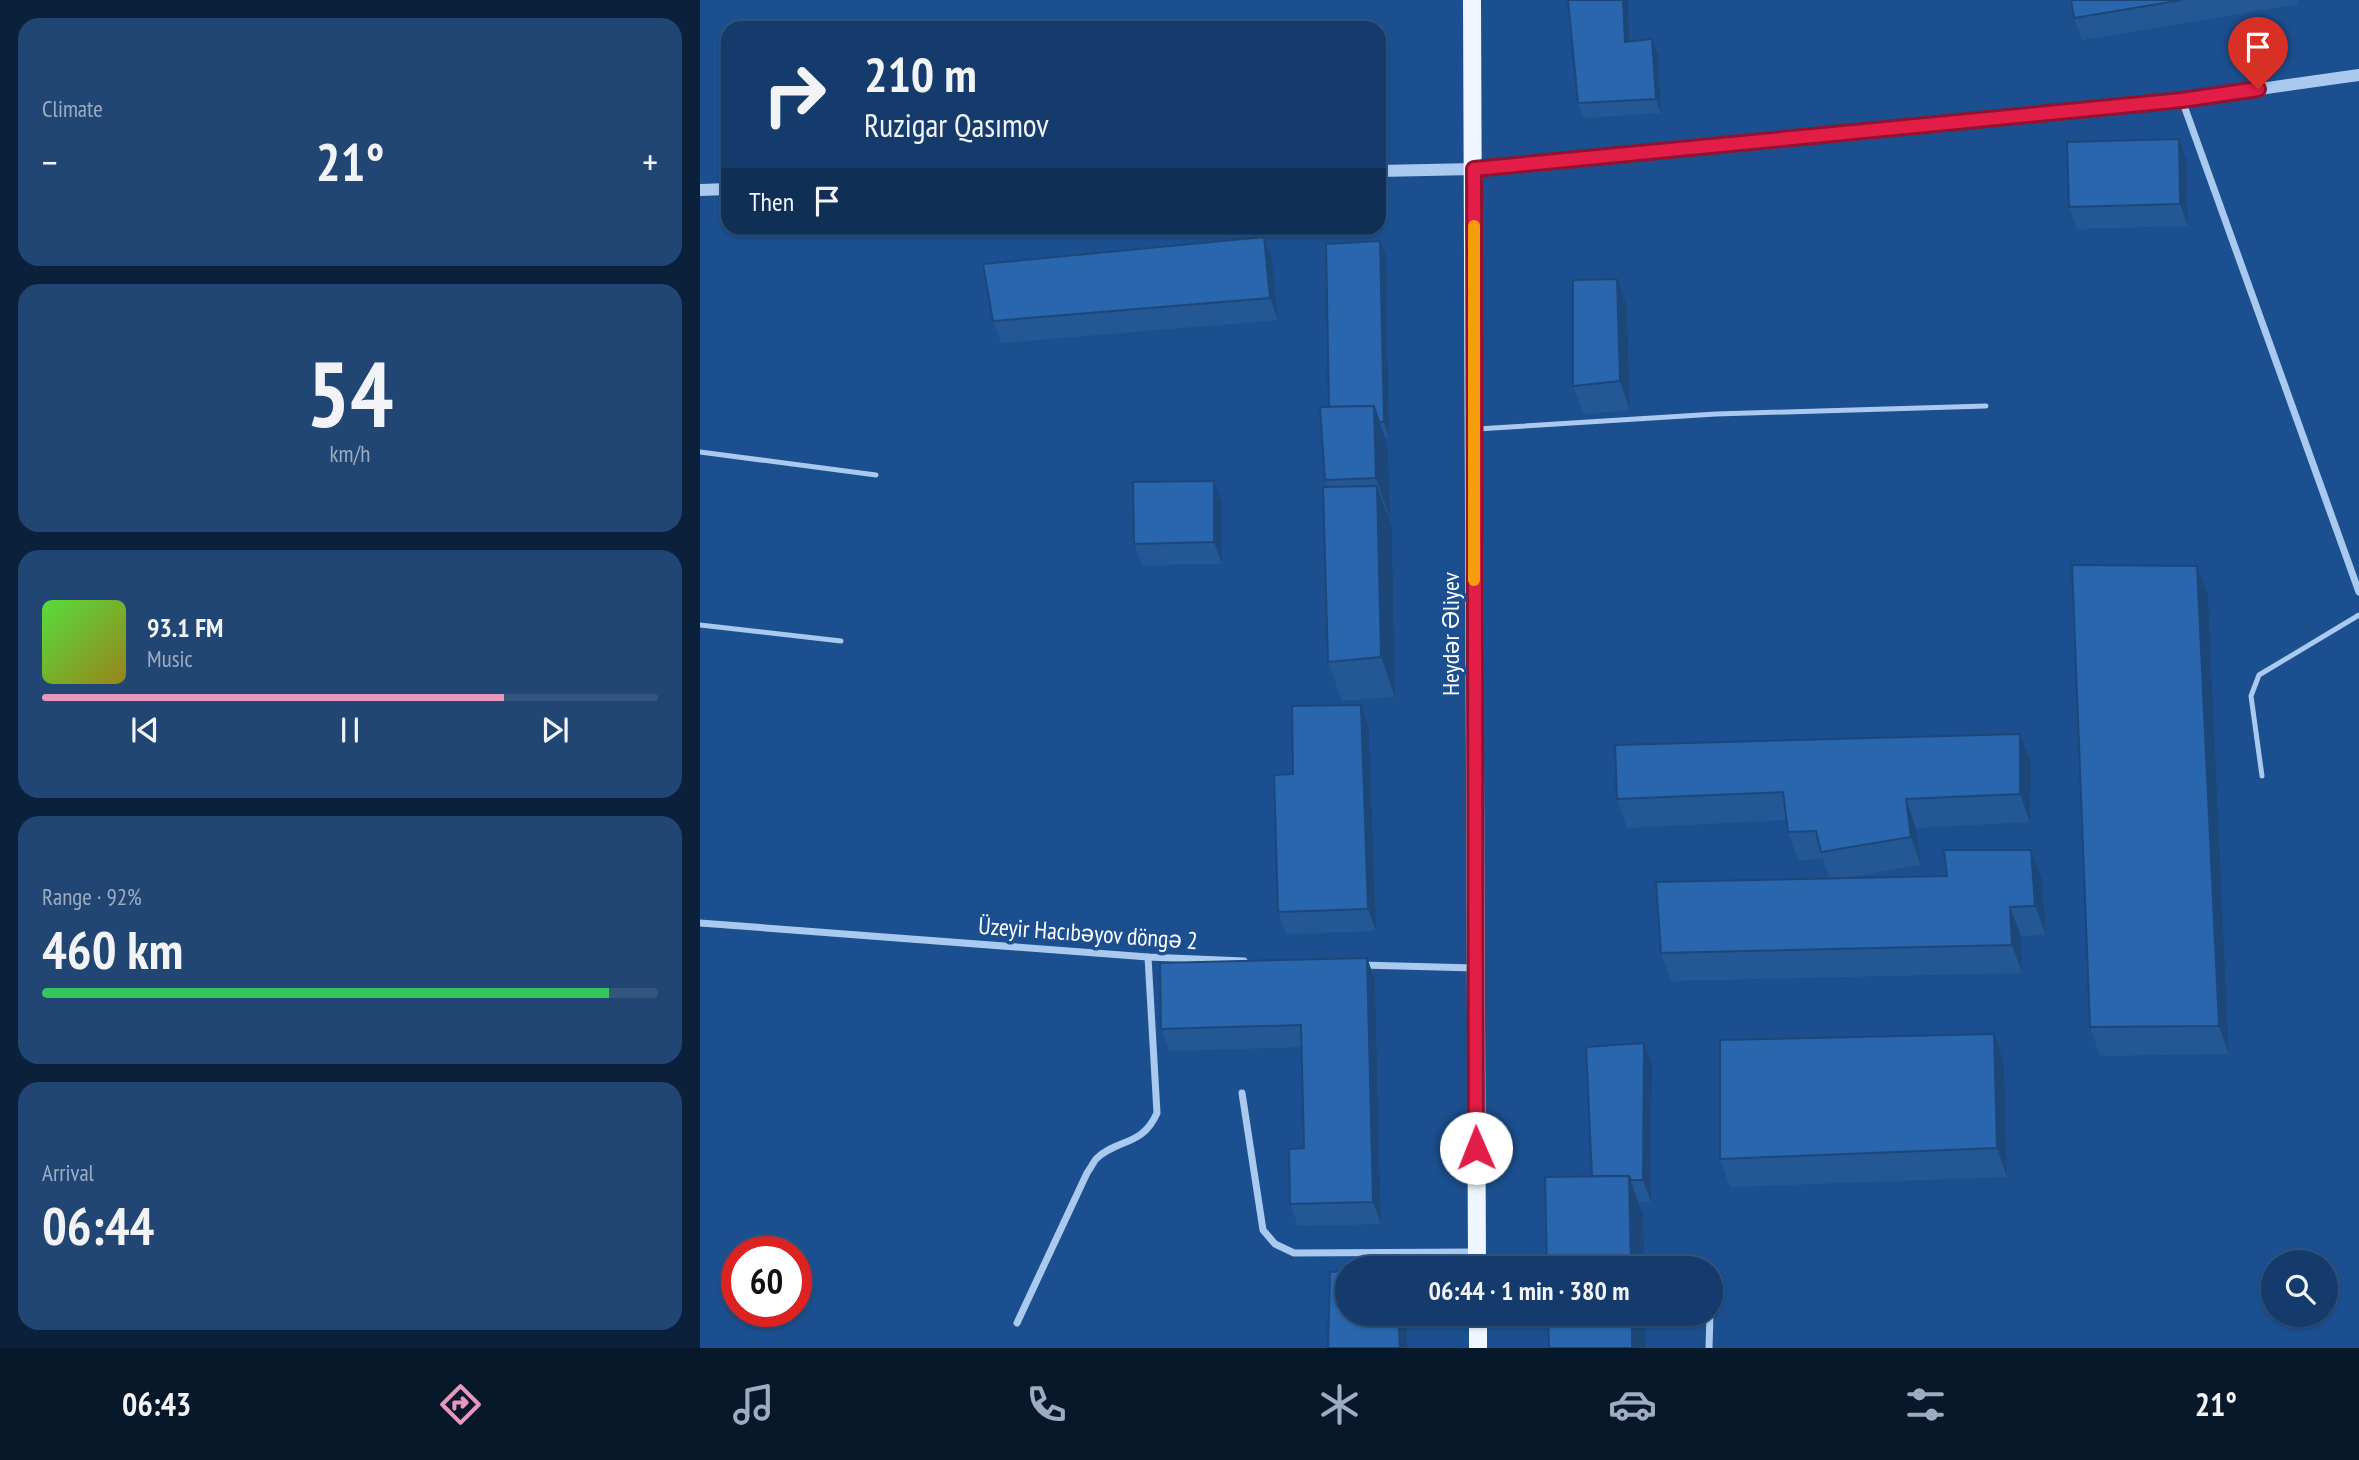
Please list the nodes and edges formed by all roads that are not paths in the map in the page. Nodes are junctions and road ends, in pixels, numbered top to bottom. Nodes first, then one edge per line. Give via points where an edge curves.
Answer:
1 (1472, 0) edge
2 (2359, 75) edge
3 (2182, 100) junction
4 (1474, 169) junction
5 (1386, 171) edge
6 (721, 189) edge
7 (700, 190) edge
8 (1986, 406) dead end
9 (1474, 430) junction
10 (700, 452) edge
11 (876, 475) dead end
12 (2359, 592) edge
13 (2359, 615) edge
14 (700, 625) edge
15 (841, 641) dead end
16 (2262, 776) dead end
17 (700, 923) edge
18 (1148, 957) junction
19 (1259, 962) edge
20 (1354, 965) edge
21 (1475, 968) junction
22 (1242, 1093) dead end
23 (1372, 1256) edge
24 (1477, 1256) edge
25 (1017, 1323) dead end
26 (1478, 1326) edge
27 (1710, 1326) edge
28 (1478, 1348) edge
29 (1709, 1348) edge

1 - 4 main road, Heydər Əliyev
2 - 3 street
3 - 4 street
3 - 12 street
4 - 5 street
4 - 9 main road, Heydər Əliyev
6 - 7 street
8 - 9 lane via 1716,414
9 - 21 main road, Heydər Əliyev
10 - 11 lane
13 - 16 lane via 2259,675 2250,696
14 - 15 lane
17 - 18 street, Üzeyir Hacıbəyov döngə 2
18 - 19 street, Üzeyir Hacıbəyov döngə 2
18 - 25 street via 1157,1113 1151,1127 1138,1138 1096,1159
20 - 21 street
21 - 24 main road, Heydər Əliyev
22 - 23 street via 1263,1230 1275,1244 1294,1253
26 - 28 main road
27 - 29 street

